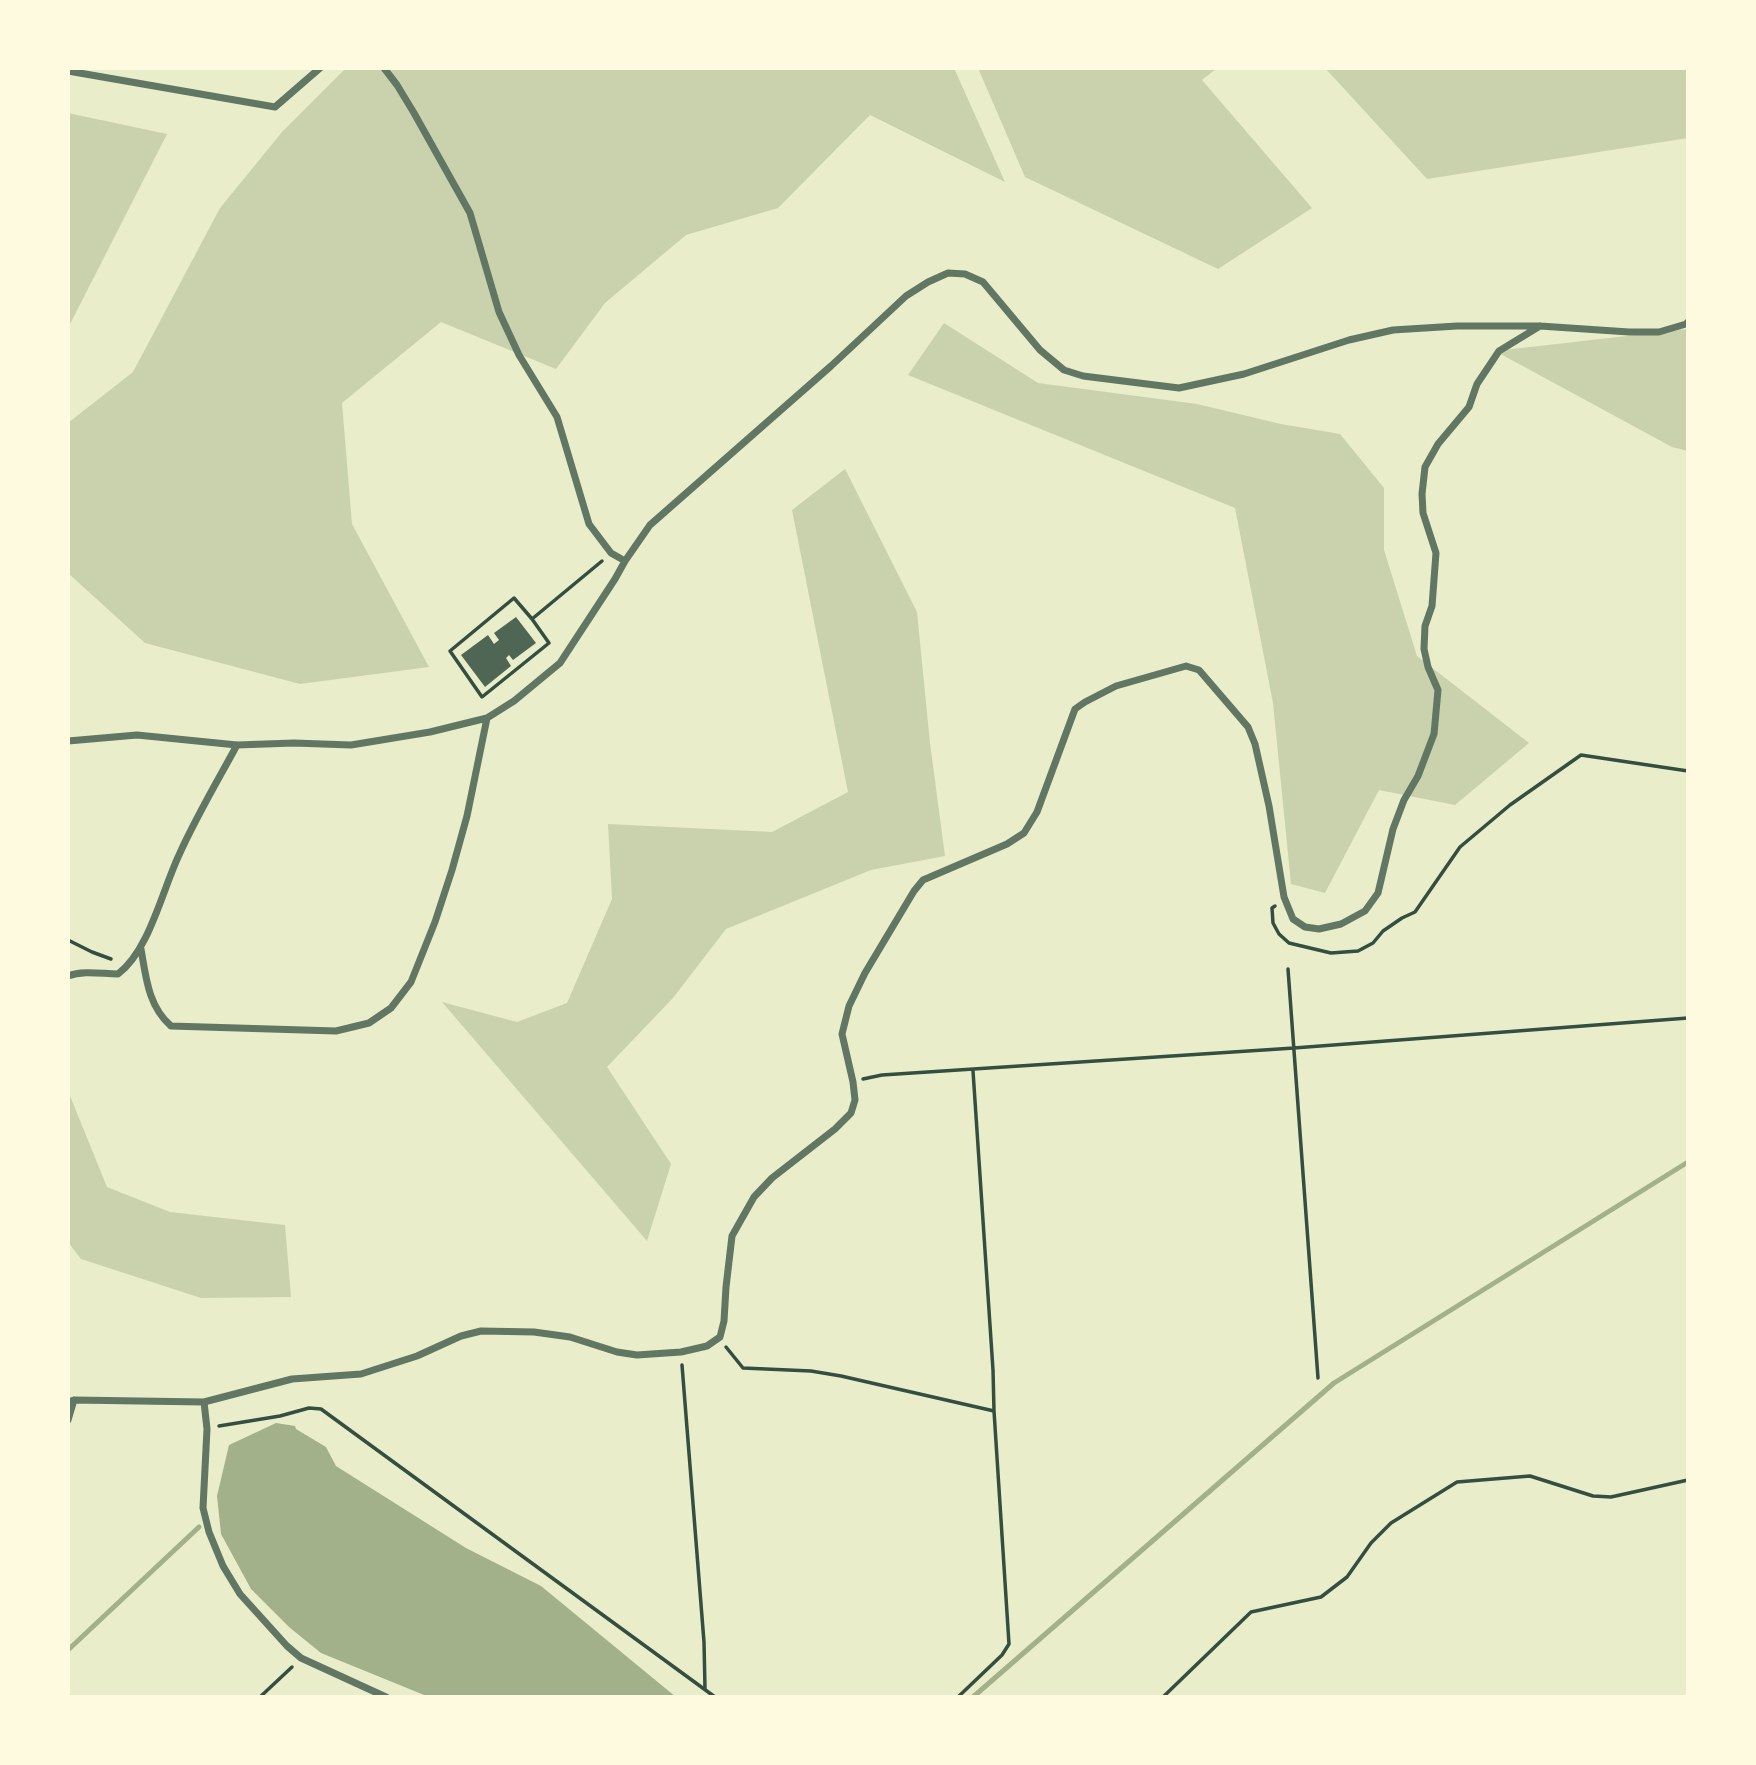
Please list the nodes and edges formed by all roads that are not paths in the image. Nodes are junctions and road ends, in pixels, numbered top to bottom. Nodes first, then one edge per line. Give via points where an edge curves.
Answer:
1 (320, 68) edge
2 (384, 68) edge
3 (68, 71) edge
4 (1688, 322) edge
5 (1540, 326) junction
6 (625, 561) junction
7 (487, 718) junction
8 (68, 741) edge
9 (237, 746) junction
10 (141, 949) junction
11 (68, 976) edge
12 (70, 1399) edge
13 (204, 1402) junction
14 (68, 1420) edge
15 (386, 1697) edge

1 - 3 street via 275,107
2 - 6 street via 470,213 499,312 557,417 589,524 611,553
4 - 5 street via 1659,332
5 - 6 street via 1393,330 1179,388 1064,370 1040,351 983,282 947,273 906,296 650,525
5 - 13 street via 1499,351 1477,384 1469,407 1425,467 1423,513 1436,553 1424,649 1438,690 1434,734 1393,829 1378,893 1365,911 1341,925 1319,929 1293,919 1284,897 1255,744 1248,727 1199,670 1186,666 1116,687 1075,709 1037,812 1024,833 1007,845 923,880 914,891 849,1006 842,1034 853,1082 851,1113 754,1197 732,1236 720,1337 707,1346 681,1352 637,1355 570,1337 481,1331 361,1374 292,1379
6 - 7 street via 560,663
7 - 9 street via 351,745
7 - 10 street via 467,816 435,922 411,982 391,1008 369,1023 336,1031 171,1026 150,997
8 - 9 street via 137,735
9 - 10 street via 178,856
10 - 11 street via 118,974
12 - 13 street
12 - 14 street
13 - 15 street via 204,1508 223,1566 240,1594 301,1658

